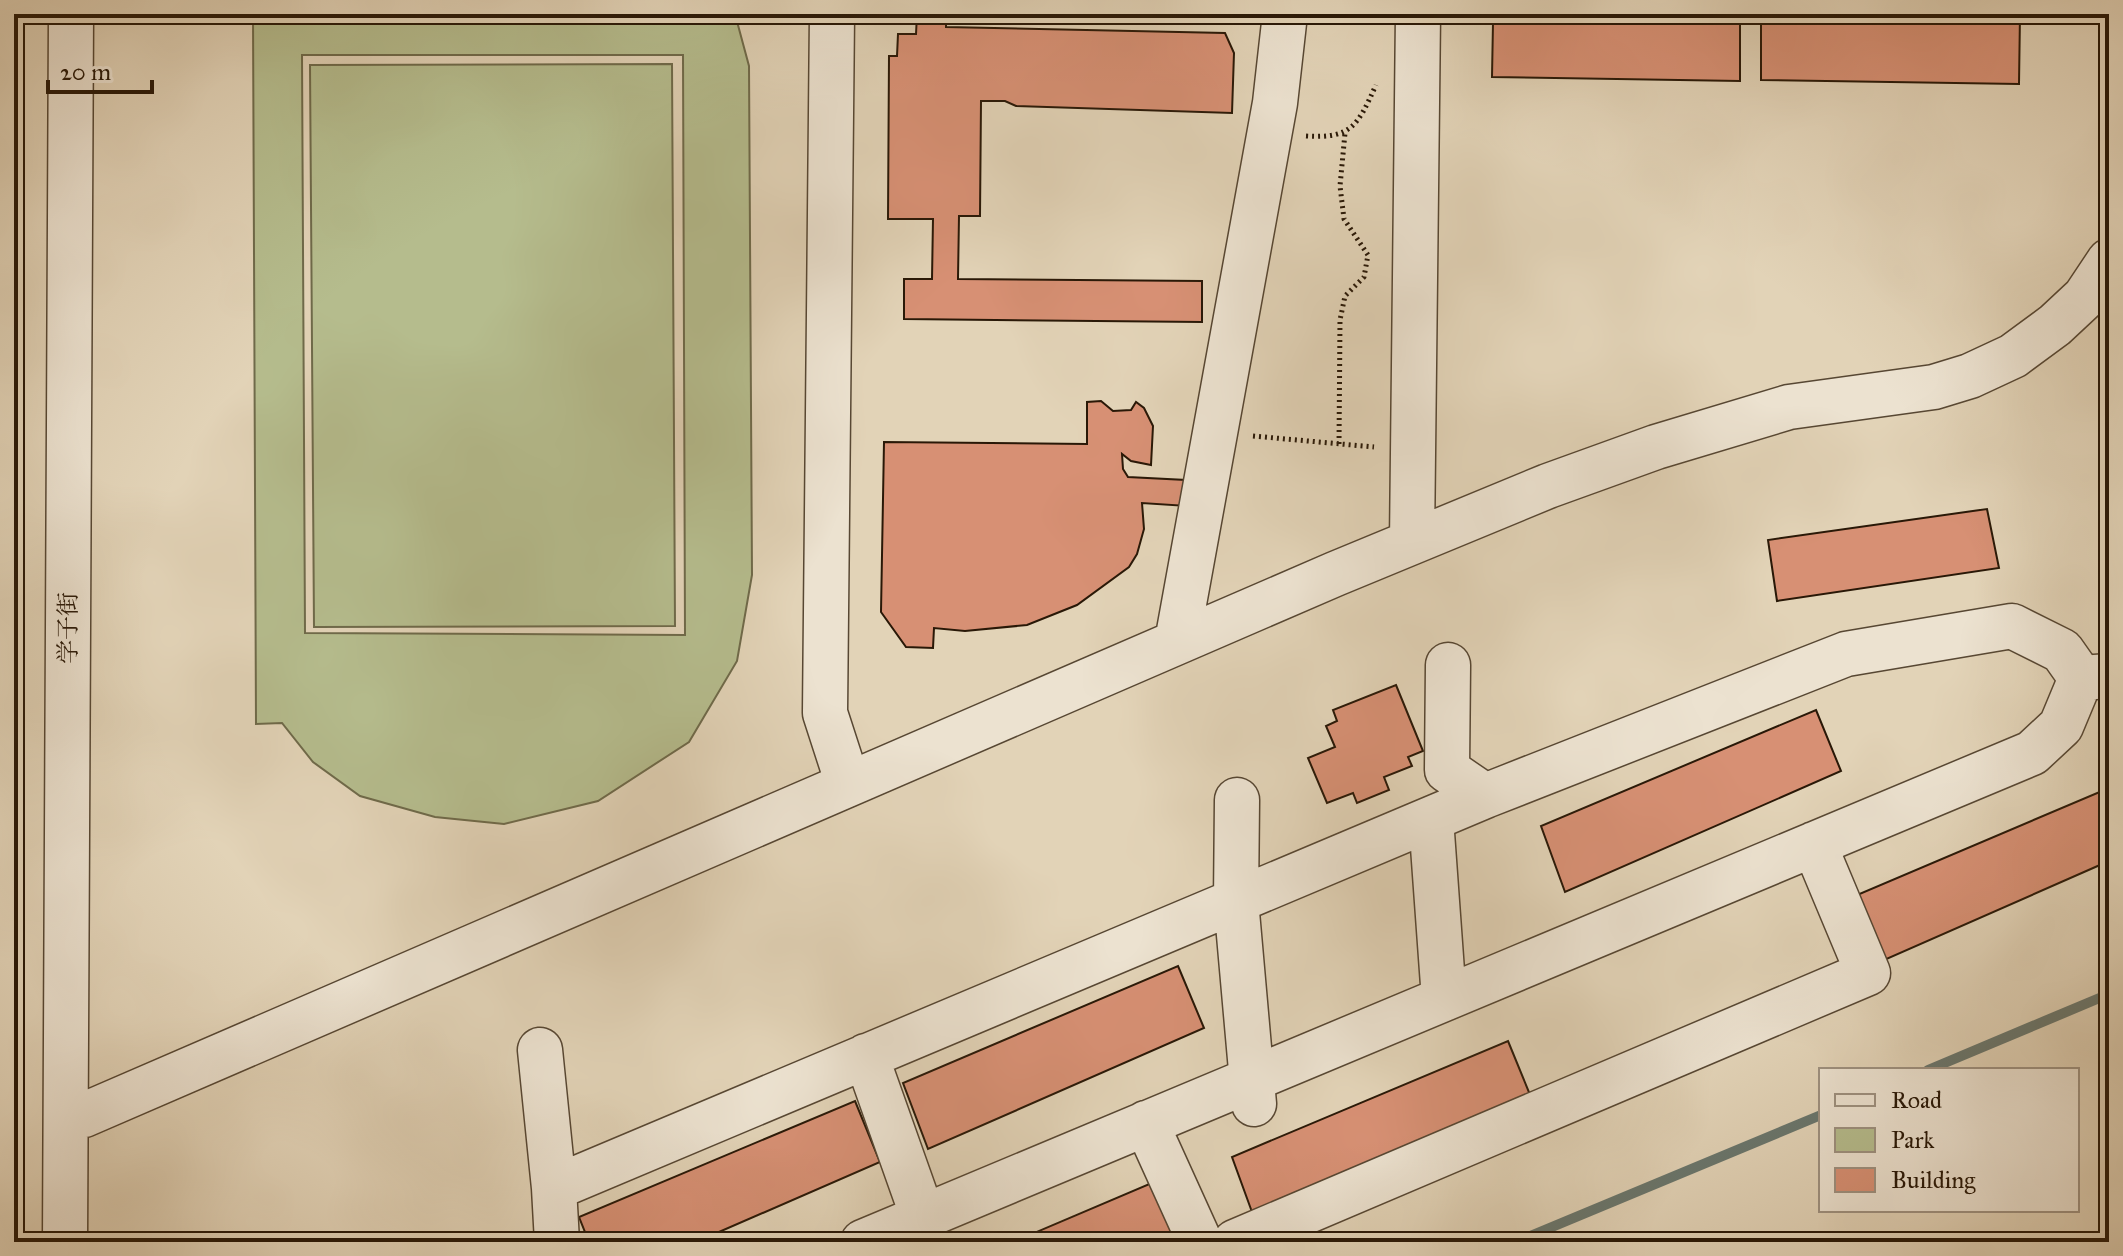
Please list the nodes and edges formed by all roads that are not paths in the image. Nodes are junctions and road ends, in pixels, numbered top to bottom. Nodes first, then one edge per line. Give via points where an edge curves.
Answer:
1 (71, 14) edge
2 (86, 14) edge
3 (832, 14) edge
4 (1285, 14) edge
5 (1418, 14) edge
6 (2109, 261) edge
7 (1412, 542) junction
8 (1177, 642) junction
9 (1448, 665) dead end
10 (2095, 677) edge
11 (848, 784) junction
12 (1485, 796) junction
13 (1237, 800) dead end
14 (1431, 819) junction
15 (1814, 844) junction
16 (1236, 901) junction
17 (1444, 999) junction
18 (540, 1050) dead end
19 (866, 1056) junction
20 (1252, 1092) junction
21 (75, 1117) junction
22 (1146, 1123) junction
23 (554, 1188) junction
24 (923, 1217) junction
25 (65, 1242) edge
26 (83, 1242) edge
27 (557, 1242) edge
28 (863, 1242) edge
29 (1200, 1242) edge
30 (1235, 1242) edge

1 - 21 street, 学子街
2 - 21 street, 学子街
3 - 11 street via 825,713
4 - 8 street via 1269,133
5 - 7 street
6 - 7 street via 2085,297 2055,325 2013,356 1970,376 1934,387 1789,407 1629,457
7 - 8 street
8 - 11 street
9 - 12 street via 1447,770
10 - 12 street via 2062,651 2012,626 1846,654
10 - 15 street via 2061,726 2032,753
11 - 21 street
12 - 14 street
13 - 16 street
14 - 16 street
14 - 17 street
15 - 17 street
15 - 30 street via 1868,973
16 - 19 street
16 - 20 street
17 - 20 street
18 - 23 street
19 - 23 street
19 - 24 street
20 - 22 street
21 - 25 street, 学子街
21 - 26 street, 学子街
22 - 24 street
22 - 29 street
23 - 27 street
24 - 28 street

